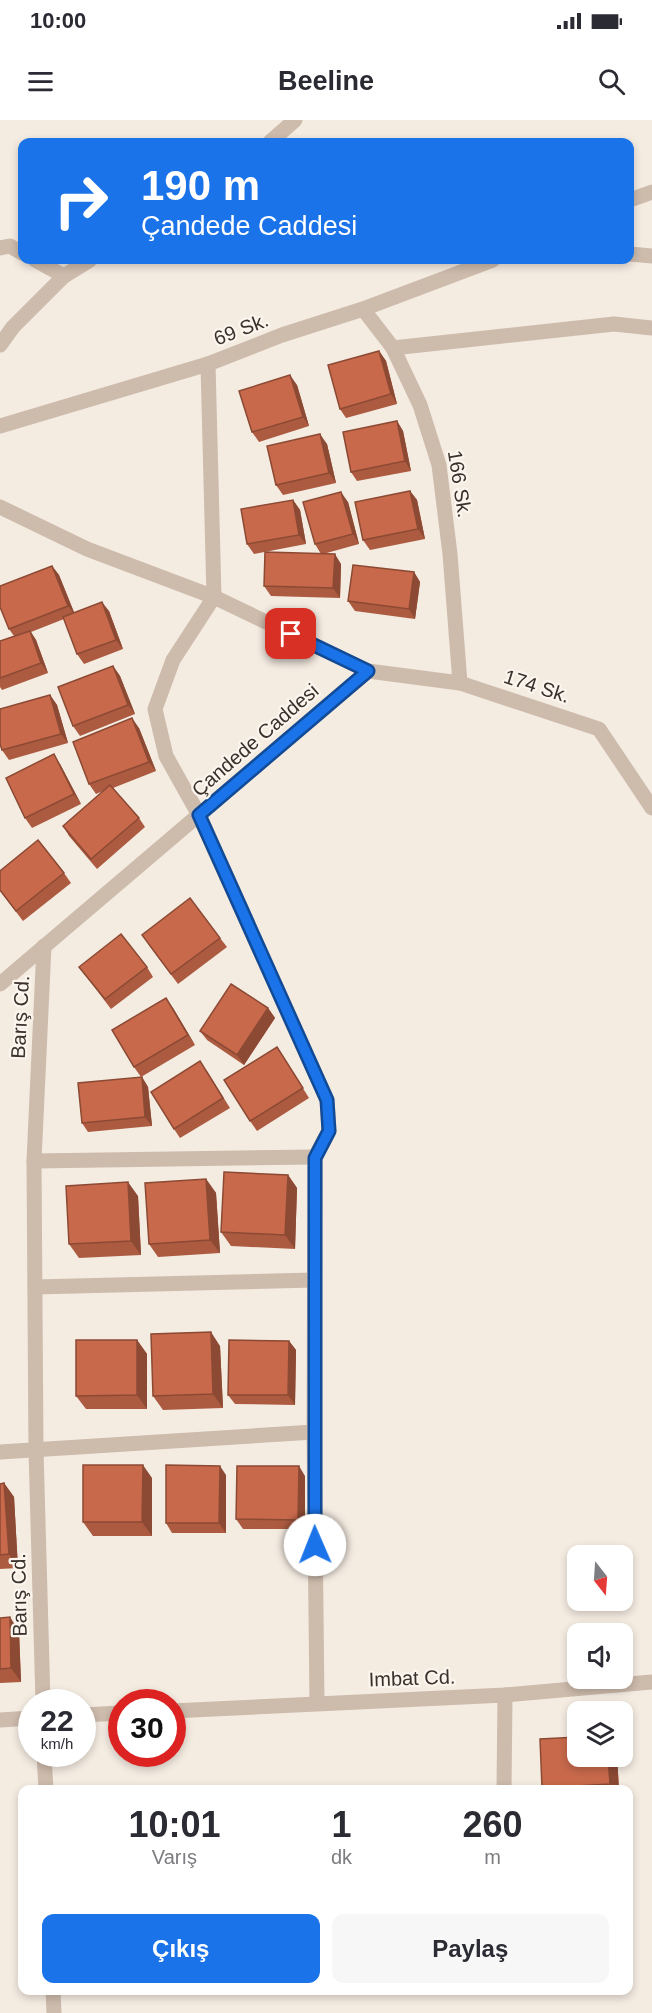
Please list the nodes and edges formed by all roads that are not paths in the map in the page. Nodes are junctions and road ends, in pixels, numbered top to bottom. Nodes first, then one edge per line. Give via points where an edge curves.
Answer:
1 (295, 120) edge
2 (275, 138) edge
3 (652, 192) edge
4 (634, 201) edge
5 (634, 203) edge
6 (652, 205) edge
7 (0, 248) edge
8 (18, 251) edge
9 (634, 254) edge
10 (652, 256) edge
11 (42, 264) edge
12 (84, 264) edge
13 (482, 264) edge
14 (64, 276) junction
15 (363, 309) junction
16 (652, 328) edge
17 (0, 345) edge
18 (393, 348) junction
19 (208, 364) junction
20 (0, 426) edge
21 (0, 507) edge
22 (214, 597) junction
23 (368, 671) junction
24 (460, 683) junction
25 (652, 808) edge
26 (199, 815) junction
27 (44, 946) junction
28 (0, 984) edge
29 (315, 1158) junction
30 (34, 1161) junction
31 (314, 1280) junction
32 (35, 1287) junction
33 (314, 1432) junction
34 (36, 1450) junction
35 (0, 1452) edge
36 (652, 1682) edge
37 (42, 1689) edge
38 (505, 1695) junction
39 (317, 1703) junction
40 (186, 1710) edge
41 (18, 1719) edge
42 (0, 1720) edge
43 (45, 1767) edge
44 (46, 1785) edge
45 (504, 1785) edge
46 (53, 1995) edge
47 (54, 2013) edge

1 - 2 street
3 - 4 street
5 - 6 street
7 - 8 street via 10,246
9 - 10 street
11 - 14 street
12 - 14 street
13 - 15 street, 69 Sk.
14 - 17 street
15 - 18 street, 166 Sk.
15 - 19 street, 69 Sk.
16 - 18 street via 614,324
18 - 24 street, 166 Sk. via 420,405 439,465
19 - 20 street, 69 Sk.
19 - 22 street
21 - 22 street via 87,549
22 - 23 street
22 - 26 street via 173,660 155,709 166,756
23 - 24 street, 174 Sk.
23 - 26 street, Çandede Caddesi
24 - 25 street, 174 Sk. via 599,729
26 - 27 street, Çandede Caddesi
26 - 29 street via 327,1100 329,1131
27 - 28 street, Çandede Caddesi
27 - 30 street, Barış Cd.
29 - 30 street
29 - 31 street
30 - 32 street, Barış Cd.
31 - 32 street
31 - 33 street
32 - 34 street, Barış Cd.
33 - 34 street
33 - 39 street
34 - 35 street
34 - 37 street, Barış Cd.
36 - 38 street, Imbat Cd.
38 - 39 street, Imbat Cd.
38 - 45 street
39 - 40 street, Imbat Cd.
41 - 42 street
43 - 44 street
46 - 47 street

